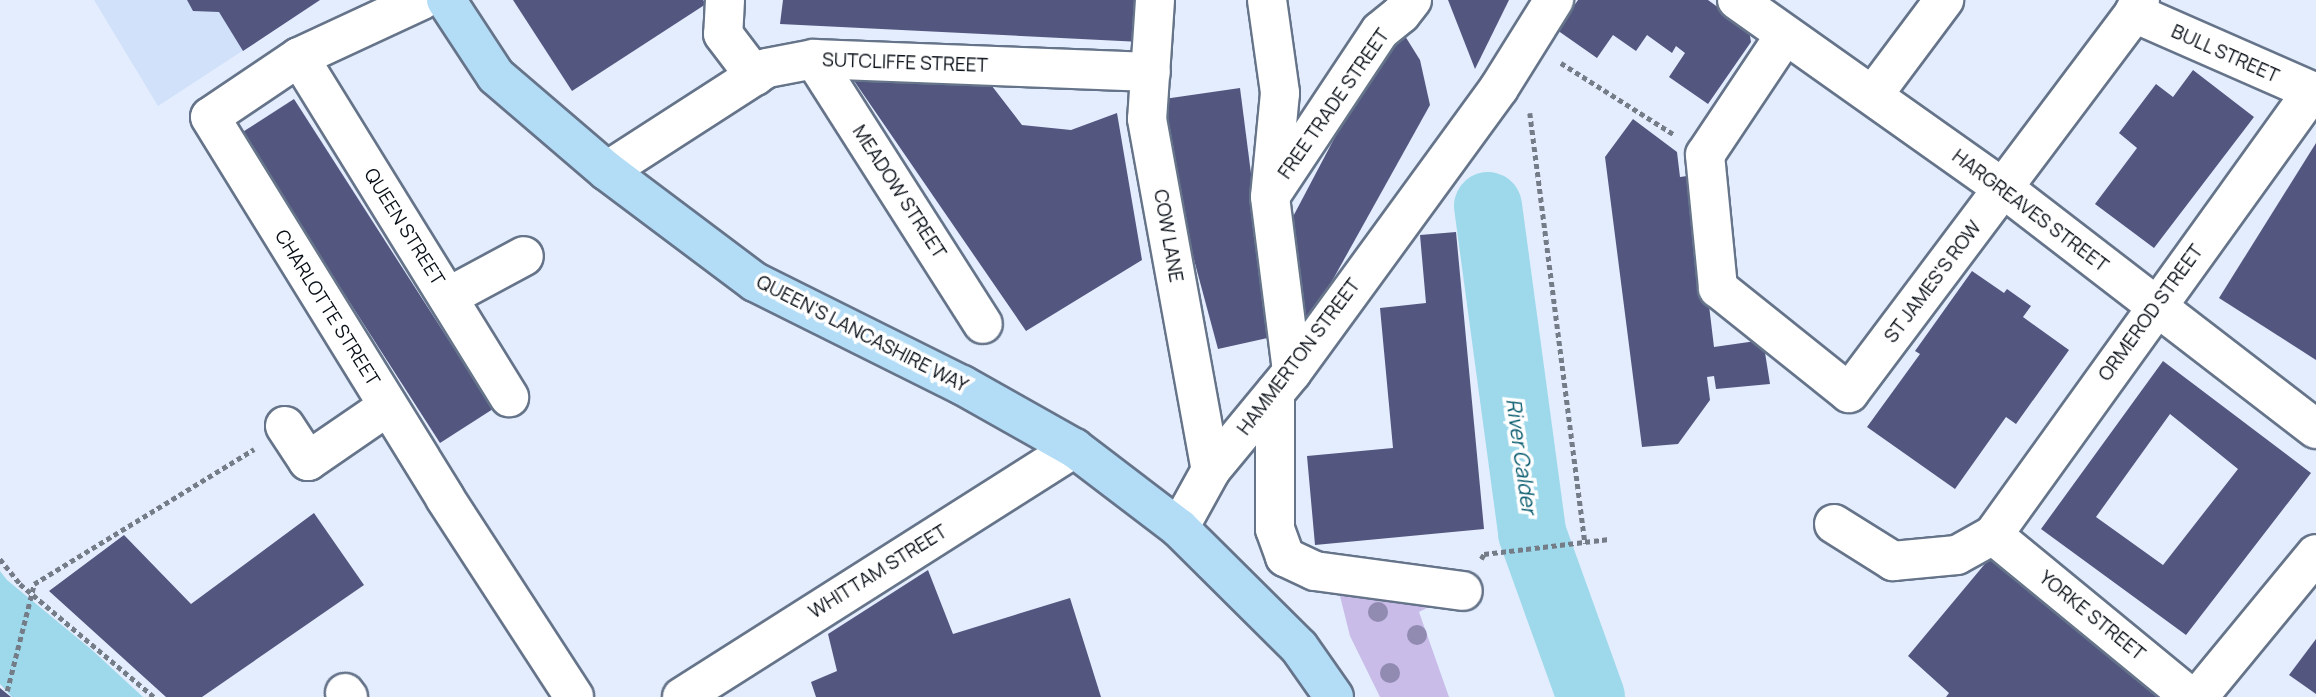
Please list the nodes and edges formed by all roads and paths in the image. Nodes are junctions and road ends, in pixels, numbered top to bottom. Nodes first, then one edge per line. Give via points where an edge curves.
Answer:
1 (422, 0) edge
2 (446, 0) edge
3 (726, 0) edge
4 (1155, 0) edge
5 (1267, 0) edge
6 (1554, 0) edge
7 (1737, 0) edge
8 (1944, 0) edge
9 (2137, 6) edge
10 (1406, 7) edge
11 (1785, 36) junction
12 (1525, 47) junction
13 (299, 57) junction
14 (814, 59) junction
15 (1151, 72) junction
16 (755, 76) junction
17 (2314, 93) edge
18 (1873, 95) junction
19 (1705, 155) junction
20 (607, 171) junction
21 (2003, 188) junction
22 (1270, 197) junction
23 (524, 256) dead end
24 (448, 297) junction
25 (2155, 307) junction
26 (983, 324) dead end
27 (1283, 382) junction
28 (509, 397) dead end
29 (388, 406) junction
30 (285, 426) dead end
31 (2316, 429) edge
32 (1074, 448) junction
33 (255, 449) dead end
34 (1211, 470) junction
35 (1834, 524) dead end
36 (1179, 528) junction
37 (1993, 535) junction
38 (1609, 539) dead end
39 (1585, 543) junction
40 (1484, 554) dead end
41 (2316, 554) edge
42 (0, 559) edge
43 (1464, 591) dead end
44 (7, 691) dead end
45 (154, 697) edge
46 (575, 697) edge
47 (682, 697) edge
48 (1334, 697) edge
49 (2190, 697) edge
50 (2198, 697) edge

1 - 13 street
2 - 20 main road, QUEEN'S LANCASHIRE WAY via 496,76
3 - 16 street via 723,34
4 - 15 street, COW LANE
5 - 22 street via 1280,93
6 - 12 street, HAMMERTON STREET
7 - 11 street, HARGREAVES STREET
8 - 18 street
9 - 17 street, BULL STREET
9 - 21 street, ST JAMES'S ROW
10 - 22 street, FREE TRADE STREET via 1380,31
11 - 18 street, HARGREAVES STREET
11 - 19 street
12 - 19 path
12 - 27 street, HAMMERTON STREET
12 - 39 path
13 - 24 street, QUEEN STREET
13 - 29 street, CHARLOTTE STREET via 210,117
14 - 15 street, SUTCLIFFE STREET
14 - 16 street, SUTCLIFFE STREET via 767,68
14 - 26 street, MEADOW STREET
15 - 34 street, COW LANE via 1147,120
16 - 20 street, SUTCLIFFE STREET
17 - 25 street, ORMEROD STREET
18 - 21 street, HARGREAVES STREET
19 - 21 street, ST JAMES'S ROW via 1718,288 1849,393
20 - 32 main road, QUEEN'S LANCASHIRE WAY via 755,282 962,385
21 - 25 street, HARGREAVES STREET
22 - 27 street
23 - 24 street
24 - 28 street, QUEEN STREET
25 - 31 street, HARGREAVES STREET
25 - 37 street, ORMEROD STREET
27 - 34 street, HAMMERTON STREET
27 - 43 street via 1275,530 1285,558 1315,571
29 - 30 street via 308,461
29 - 46 street, CHARLOTTE STREET
32 - 36 main road, QUEEN'S LANCASHIRE WAY
32 - 47 street, WHITTAM STREET
33 - 44 path, bridge via 34,584
34 - 36 street, HAMMERTON STREET
35 - 37 street via 1893,561 1957,555
36 - 48 main road via 1299,647
37 - 49 street, YORKE STREET
38 - 39 path
39 - 40 path
41 - 50 street
42 - 45 path via 20,584

